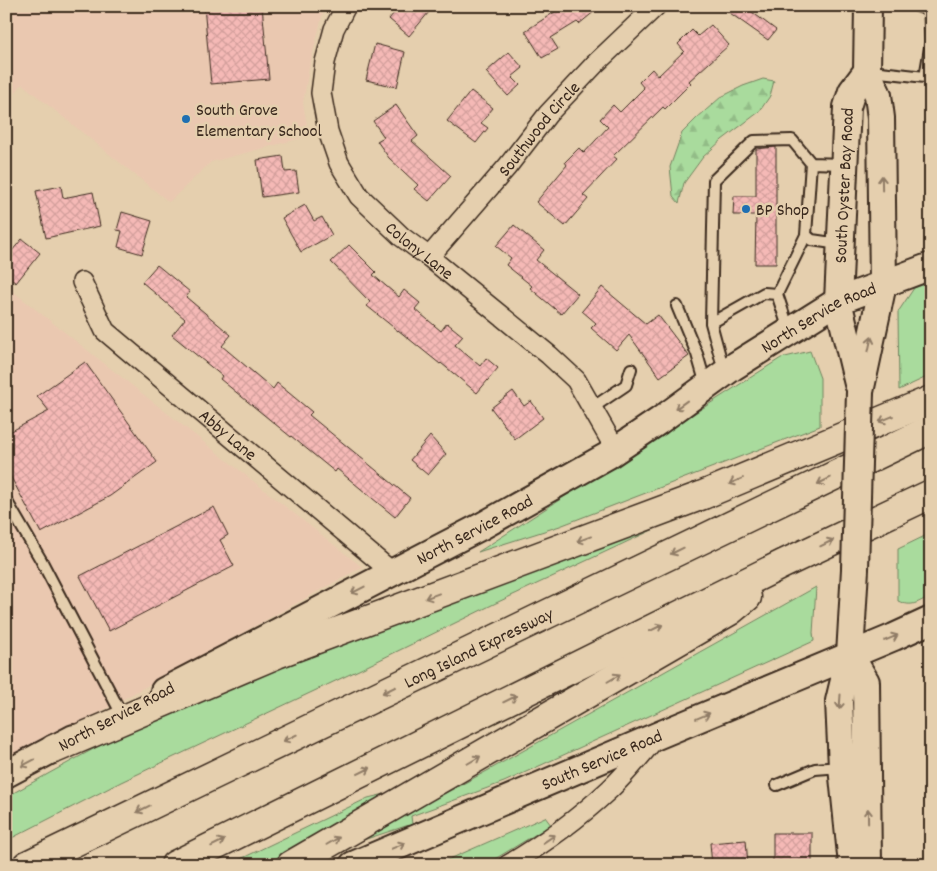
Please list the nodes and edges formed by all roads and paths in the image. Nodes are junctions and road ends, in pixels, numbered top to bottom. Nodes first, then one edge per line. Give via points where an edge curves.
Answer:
1 (346, 6) edge
2 (656, 6) edge
3 (868, 6) edge
4 (917, 6) edge
5 (867, 71) junction
6 (811, 163) junction
7 (844, 164) junction
8 (806, 235) junction
9 (840, 244) junction
10 (429, 258) junction
11 (931, 266) edge
12 (82, 282) dead end
13 (883, 284) junction
14 (777, 294) junction
15 (838, 301) junction
16 (677, 306) dead end
17 (711, 323) junction
18 (790, 331) junction
19 (631, 369) dead end
20 (716, 380) junction
21 (860, 392) junction
22 (931, 400) edge
23 (592, 408) junction
24 (931, 430) edge
25 (616, 450) junction
26 (931, 494) edge
27 (6, 500) edge
28 (783, 564) junction
29 (392, 572) junction
30 (931, 620) edge
31 (850, 655) junction
32 (120, 713) junction
33 (658, 735) junction
34 (54, 749) junction
35 (842, 767) junction
36 (6, 774) edge
37 (777, 785) dead end
38 (27, 865) edge
39 (175, 865) edge
40 (290, 865) edge
41 (353, 865) edge
42 (508, 865) edge
43 (852, 865) edge
44 (868, 865) edge

1 - 10 street, Colony Lane via 334,29 324,69 321,93 328,131 339,163 359,196
2 - 10 street, Southwood Circle via 548,114
3 - 5 main road, South Oyster Bay Road
4 - 5 lane via 930,10 931,42 925,77
5 - 7 main road, South Oyster Bay Road via 852,91 847,107
13 -> 5 main road, South Oyster Bay Road via 881,118 878,95
6 - 7 lane
6 - 8 lane
6 - 17 lane via 792,140 754,141 714,180
7 - 9 main road, South Oyster Bay Road
8 - 9 lane via 812,240
8 - 14 lane
9 - 15 main road, South Oyster Bay Road
10 - 23 street, Colony Lane via 549,355 576,380
11 - 13 main road, North Service Road
12 - 29 street, Abby Lane via 105,331
13 - 15 main road, North Service Road
21 -> 13 main road, South Oyster Bay Road
14 - 17 lane via 764,293
14 - 18 lane
15 - 18 main road, North Service Road
15 - 21 main road, South Oyster Bay Road
16 - 20 lane via 697,354
17 - 20 lane
18 - 20 main road, North Service Road
19 - 23 lane via 626,385
20 -> 25 main road, North Service Road
21 - 31 main road, South Oyster Bay Road, bridge via 856,568
22 -> 34 highway via 703,495 276,654
23 - 25 street, Colony Lane
24 -> 38 highway, Long Island Expressway
25 - 29 main road, North Service Road via 482,526
28 -> 26 highway
27 - 32 lane via 41,560
39 -> 28 highway
40 -> 28 highway via 730,611
29 -> 32 main road, North Service Road
31 -> 30 main road, South Service Road
33 -> 31 main road, South Service Road
31 -> 35 main road, South Oyster Bay Road via 839,701
44 -> 31 main road via 866,682
32 - 34 main road, North Service Road
41 -> 33 main road, South Service Road
42 -> 33 street via 559,832 612,788
34 -> 36 main road, North Service Road
35 - 37 lane via 815,769
35 - 43 main road, South Oyster Bay Road

